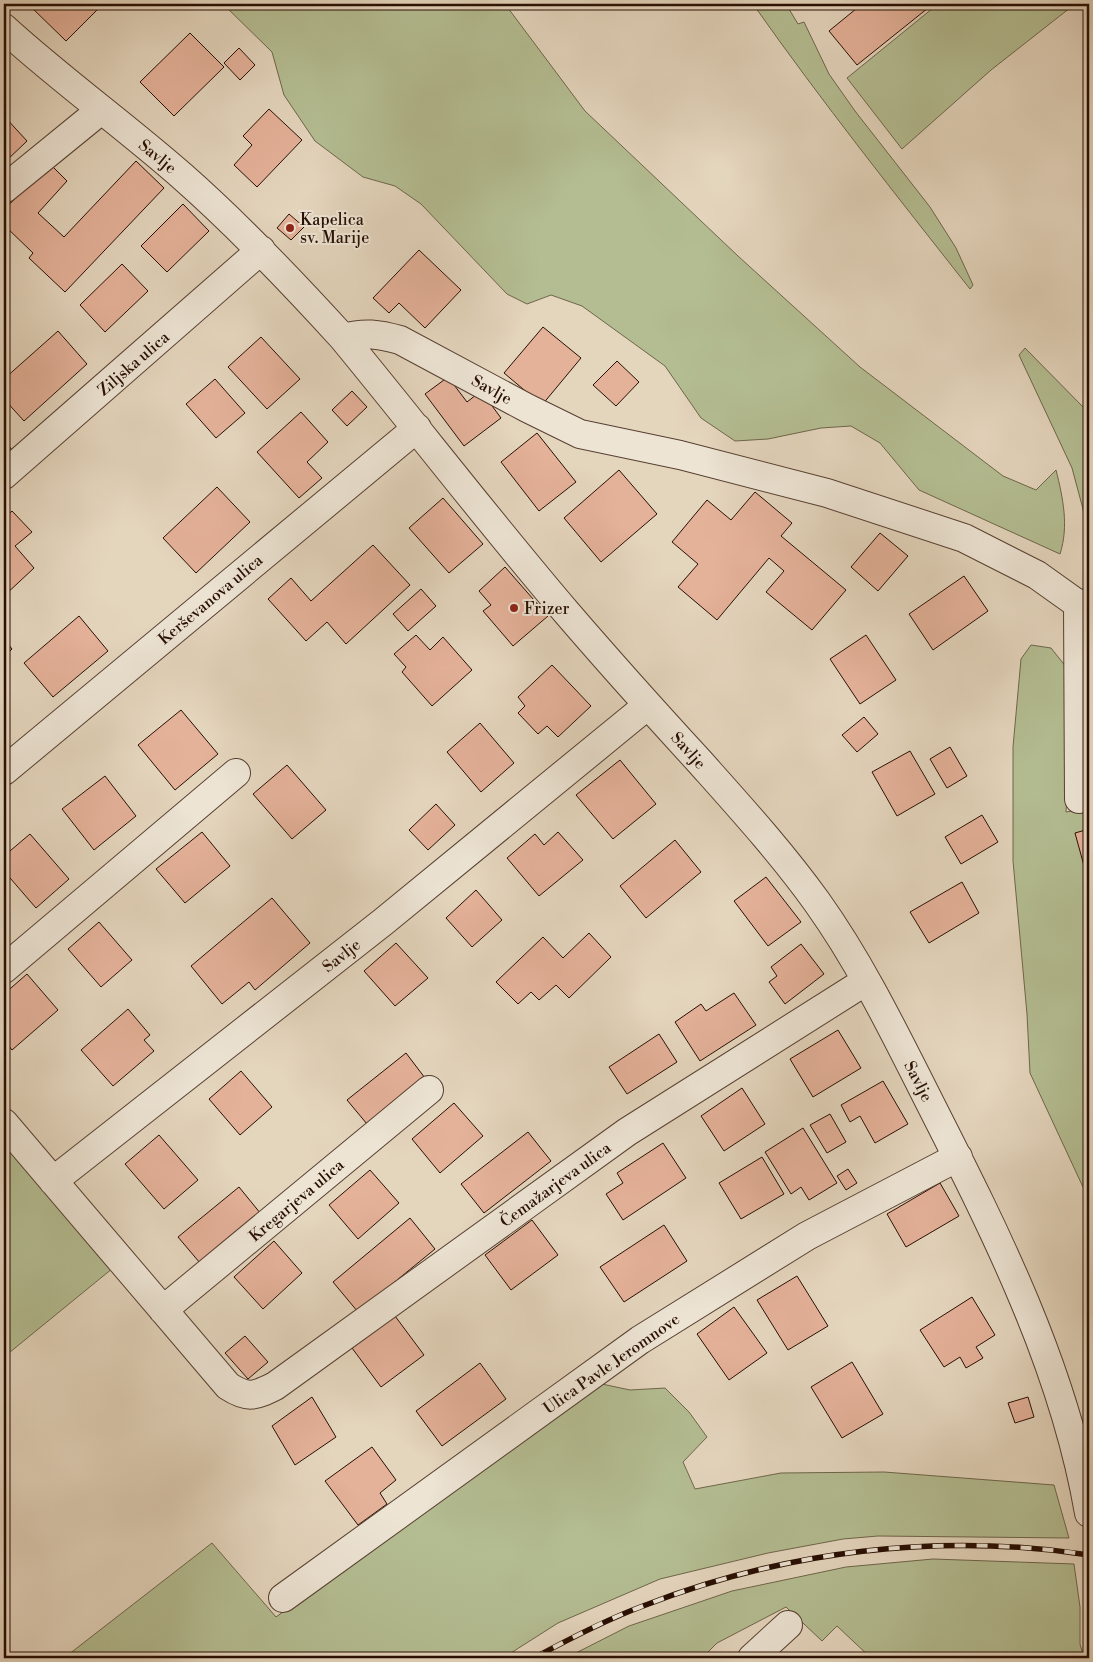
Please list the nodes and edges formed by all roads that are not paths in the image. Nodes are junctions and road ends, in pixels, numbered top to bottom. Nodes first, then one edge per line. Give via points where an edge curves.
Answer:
1 (4, 28) edge
2 (101, 110) junction
3 (4, 189) edge
4 (261, 250) junction
5 (343, 338) junction
6 (417, 428) junction
7 (4, 475) edge
8 (1083, 608) edge
9 (648, 705) junction
10 (4, 771) edge
11 (236, 773) dead end
12 (1079, 799) dead end
13 (4, 969) edge
14 (866, 981) junction
15 (429, 1090) dead end
16 (4, 1123) edge
17 (958, 1157) junction
18 (53, 1180) junction
19 (163, 1310) junction
20 (1089, 1513) edge
21 (283, 1598) dead end
22 (788, 1625) dead end
23 (764, 1655) edge

1 - 2 street, Savlje
2 - 3 street
2 - 4 street, Savlje via 182,176
4 - 5 street, Savlje
4 - 7 street, Ziljska ulica
5 - 6 street, Savlje
5 - 8 street, Savlje via 361,334 400,340 580,434 680,455 827,493 964,538 1037,575
6 - 9 street, Savlje via 567,612
6 - 10 street, Kerševanova ulica
8 - 12 street
9 - 14 street, Savlje via 760,828 795,872 833,925
9 - 18 street, Savlje via 383,922
11 - 13 street
14 - 17 street, Savlje
14 - 19 street, Čemažarjeva ulica via 627,1132 263,1393 250,1396 228,1386
15 - 19 street, Kregarjeva ulica
16 - 18 street
17 - 20 street, Savlje via 1030,1314 1059,1395 1082,1475
17 - 21 street, Ulica Pavle Jeromnove via 807,1236 640,1340
18 - 19 street
22 - 23 street

